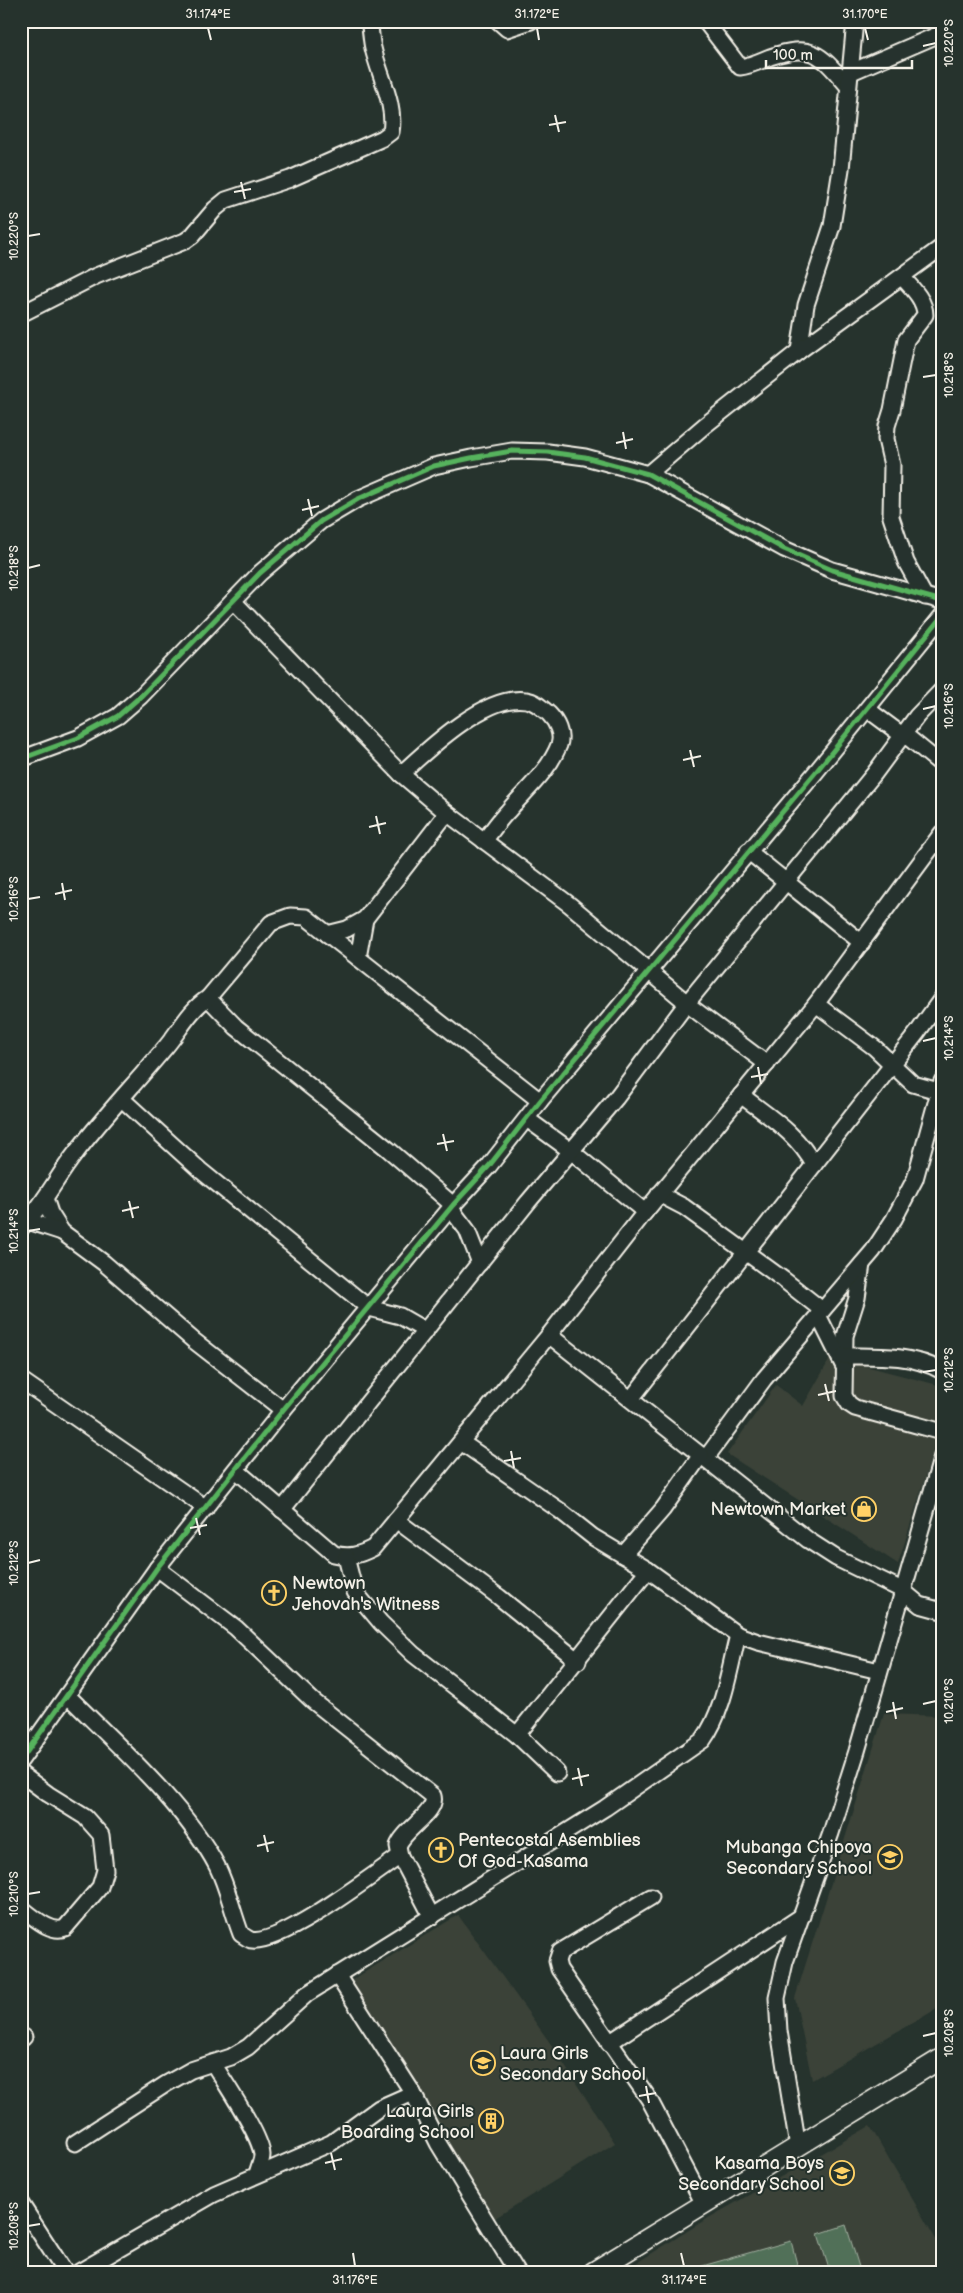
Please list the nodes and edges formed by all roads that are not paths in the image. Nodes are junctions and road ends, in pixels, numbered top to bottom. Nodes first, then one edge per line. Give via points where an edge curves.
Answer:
1 (369, 21) edge
2 (498, 21) edge
3 (530, 21) edge
4 (705, 21) edge
5 (855, 21) edge
6 (942, 33) edge
7 (848, 80) junction
8 (942, 247) edge
9 (902, 277) junction
10 (21, 314) edge
11 (799, 351) junction
12 (648, 474) junction
13 (925, 597) junction
14 (233, 601) junction
15 (942, 601) edge
16 (942, 616) edge
17 (942, 690) edge
18 (867, 709) junction
19 (903, 734) junction
20 (21, 759) edge
21 (942, 765) edge
22 (401, 774) junction
23 (447, 813) junction
24 (941, 834) edge
25 (484, 841) junction
26 (748, 852) junction
27 (785, 883) junction
28 (364, 919) junction
29 (327, 934) junction
30 (862, 943) junction
31 (358, 958) junction
32 (648, 971) junction
33 (208, 998) junction
34 (942, 998) edge
35 (687, 1004) junction
36 (816, 1004) junction
37 (767, 1064) junction
38 (892, 1064) junction
39 (941, 1088) edge
40 (741, 1096) junction
41 (122, 1099) junction
42 (540, 1101) junction
43 (527, 1119) junction
44 (571, 1151) junction
45 (814, 1165) junction
46 (659, 1194) junction
47 (45, 1198) junction
48 (452, 1207) junction
49 (644, 1212) junction
50 (24, 1225) edge
51 (62, 1232) junction
52 (746, 1253) junction
53 (480, 1263) junction
54 (862, 1263) junction
55 (369, 1308) junction
56 (820, 1312) junction
57 (426, 1330) junction
58 (549, 1334) junction
59 (844, 1361) junction
60 (942, 1371) edge
61 (21, 1380) edge
62 (631, 1399) junction
63 (282, 1410) junction
64 (942, 1432) edge
65 (461, 1442) junction
66 (704, 1456) junction
67 (942, 1456) edge
68 (236, 1470) junction
69 (206, 1508) junction
70 (282, 1510) junction
71 (396, 1520) junction
72 (623, 1554) junction
73 (346, 1557) junction
74 (158, 1568) junction
75 (648, 1570) junction
76 (902, 1590) junction
77 (942, 1610) edge
78 (738, 1635) junction
79 (578, 1661) junction
80 (880, 1671) junction
81 (67, 1695) junction
82 (517, 1735) junction
83 (21, 1760) edge
84 (557, 1773) dead end
85 (21, 1774) edge
86 (400, 1856) junction
87 (650, 1897) dead end
88 (21, 1908) edge
89 (802, 1916) junction
90 (432, 1917) junction
91 (337, 1975) junction
92 (609, 2043) junction
93 (942, 2058) edge
94 (213, 2063) junction
95 (414, 2093) junction
96 (75, 2143) dead end
97 (798, 2147) junction
98 (257, 2174) junction
99 (21, 2204) edge
100 (704, 2204) junction
101 (65, 2272) edge
102 (80, 2272) edge
103 (517, 2272) edge
104 (593, 2272) edge

1 - 10 street via 389,106 391,132 290,179 226,200 185,241 96,276
2 - 3 street via 507,29
4 - 7 street via 740,67 787,52 810,51
5 - 7 street
6 - 7 street
7 - 11 street via 841,168 832,226 806,305
8 - 9 street
9 - 11 street
9 - 13 street via 917,294 925,315 906,340 887,426 886,439 892,465 891,517 906,562
11 - 12 street
12 - 13 street via 784,549 832,570
12 - 14 street via 586,457 521,451 434,466 358,498 321,521 260,573
13 - 15 street
14 - 20 street via 118,716 78,738
14 - 22 street
16 - 18 street
17 - 19 street
18 - 19 street
18 - 26 street
19 - 21 street
19 - 27 street
22 - 23 street
22 - 25 street via 473,716 508,700 538,704 558,727 560,742 538,778
23 - 25 street
23 - 28 street
24 - 30 street
25 - 32 street via 570,905
26 - 27 street
26 - 32 street
27 - 30 street
27 - 35 street
28 - 29 street via 347,929
28 - 31 street
29 - 31 street
29 - 33 street via 306,918 290,916 277,920
30 - 36 street
31 - 42 street
32 - 35 street
32 - 42 street
33 - 41 street via 198,1004
33 - 48 street via 236,1026 388,1149
34 - 38 street
35 - 37 street
35 - 44 street via 650,1055
36 - 37 street
36 - 38 street
37 - 40 street
38 - 39 street via 913,1084
38 - 45 street
39 - 54 street via 915,1179 894,1220
40 - 45 street via 788,1131 802,1145
40 - 46 street
41 - 47 street via 96,1125
41 - 55 street via 200,1170
42 - 43 street
43 - 44 street
43 - 48 street
44 - 49 street
44 - 53 street
45 - 52 street
46 - 49 street
46 - 52 street via 684,1207
47 - 50 street
47 - 51 street
48 - 53 street via 468,1230
48 - 55 street
49 - 58 street
50 - 51 street
51 - 63 street
52 - 56 street
52 - 62 street
53 - 57 street
54 - 56 street
54 - 59 street via 857,1298 845,1336
55 - 57 street via 400,1316
55 - 63 street
56 - 59 street
56 - 66 street
57 - 70 street
58 - 62 street
58 - 65 street
59 - 60 street via 885,1356 914,1359
59 - 64 street via 844,1396 849,1404
61 - 69 street
62 - 66 street
63 - 68 street
65 - 71 street
65 - 72 street via 593,1537
66 - 72 street
66 - 76 street via 808,1540 836,1558
67 - 76 street
68 - 69 street
68 - 70 street
69 - 74 street
70 - 73 street via 334,1554
71 - 73 street via 373,1548
71 - 79 street
72 - 75 street
73 - 82 street via 356,1592 381,1623 413,1654
74 - 81 street
74 - 86 street via 236,1628 313,1701 433,1796 432,1807 401,1839 398,1846
75 - 78 street
75 - 79 street
76 - 77 street via 920,1605
76 - 80 street
78 - 80 street
78 - 90 street via 718,1712 703,1740 605,1808
79 - 82 street
80 - 89 street via 831,1834
81 - 83 street
81 - 86 street via 134,1762 200,1838 227,1888 241,1934 251,1940 265,1939 295,1926
82 - 84 street
85 - 88 street via 94,1826 101,1835 105,1870 100,1887 65,1928 53,1929
86 - 90 street
87 - 92 street via 560,1952 557,1961
89 - 92 street
89 - 97 street via 785,1962 777,1998 779,2032
90 - 91 street
91 - 94 street via 307,1994 248,2047
91 - 95 street
92 - 100 street via 649,2099
93 - 97 main road
94 - 96 street via 191,2070 166,2084
94 - 98 street via 260,2147 262,2156
95 - 98 street via 379,2108 332,2143
95 - 103 street via 438,2143
97 - 100 main road
98 - 102 street via 214,2194
99 - 101 street
100 - 104 main road

